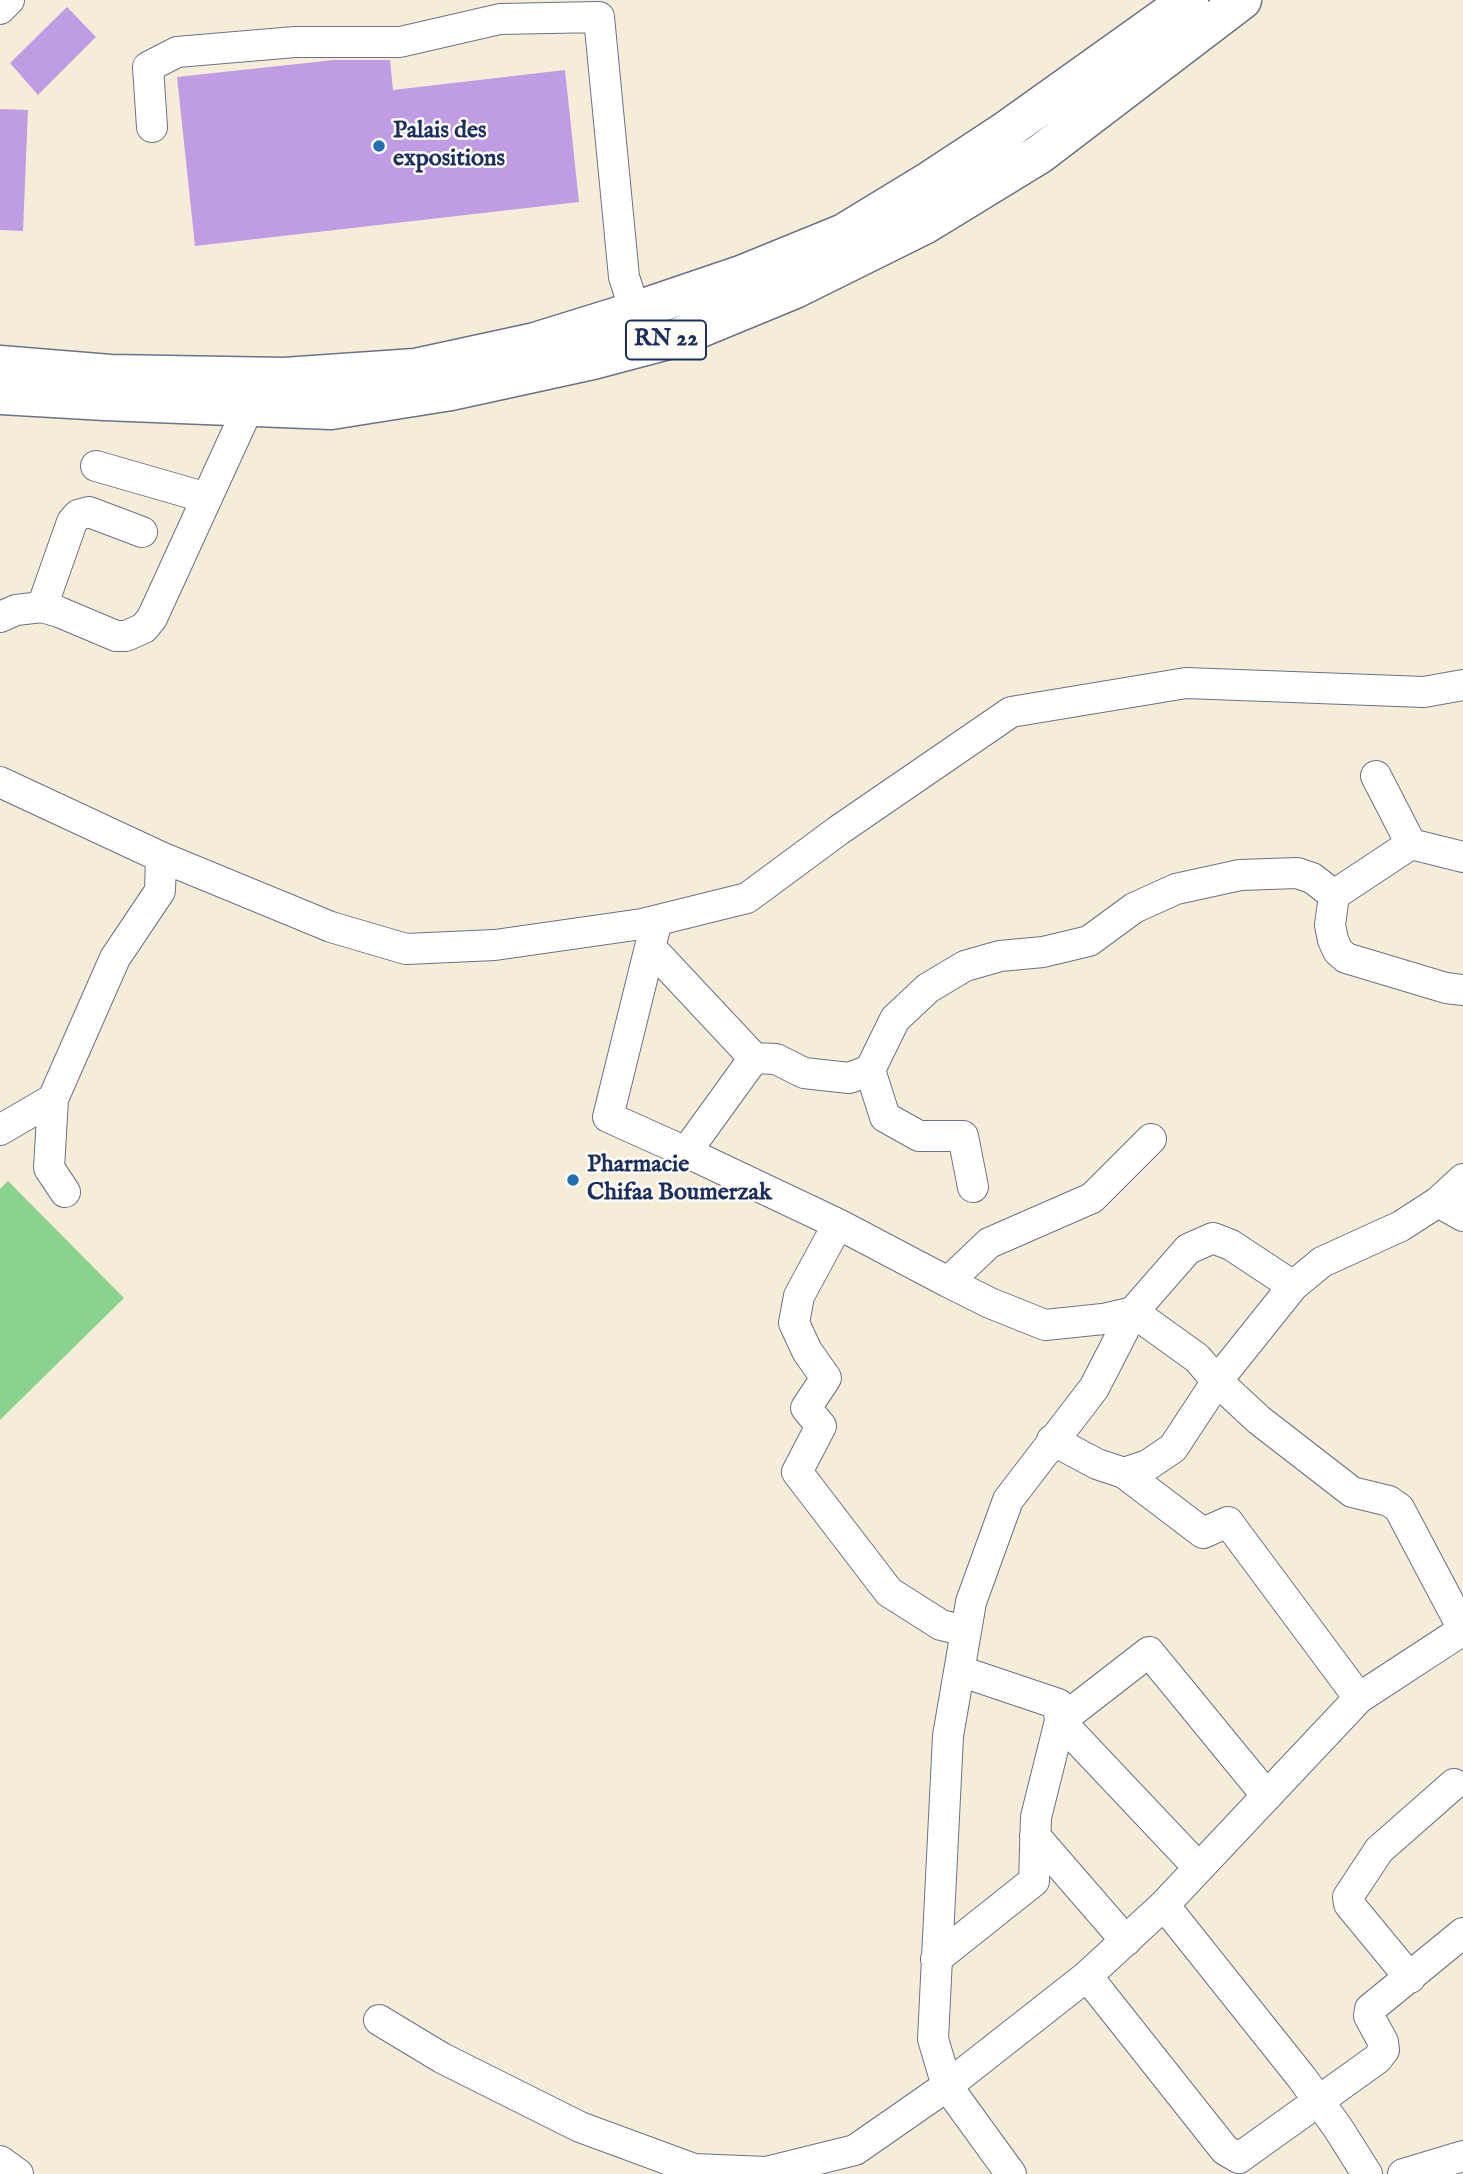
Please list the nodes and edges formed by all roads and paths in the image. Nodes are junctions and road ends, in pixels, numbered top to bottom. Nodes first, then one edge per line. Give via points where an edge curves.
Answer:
1 (9, 0) edge
2 (1189, 0) edge
3 (1242, 0) edge
4 (0, 9) edge
5 (152, 127) dead end
6 (635, 311) junction
7 (0, 365) edge
8 (0, 395) edge
9 (249, 406) junction
10 (96, 466) dead end
11 (207, 498) junction
12 (142, 532) dead end
13 (42, 607) junction
14 (0, 617) edge
15 (1463, 685) edge
16 (1376, 776) dead end
17 (0, 782) edge
18 (1411, 844) junction
19 (161, 857) junction
20 (1463, 857) edge
21 (1334, 895) junction
22 (653, 934) junction
23 (1463, 990) edge
24 (754, 1058) junction
25 (870, 1070) junction
26 (53, 1099) junction
27 (0, 1130) edge
28 (1151, 1139) dead end
29 (686, 1152) junction
30 (1463, 1179) edge
31 (973, 1187) dead end
32 (65, 1192) dead end
33 (1451, 1209) edge
34 (838, 1224) junction
35 (948, 1282) junction
36 (1293, 1286) junction
37 (1132, 1312) junction
38 (1217, 1381) junction
39 (1052, 1440) junction
40 (1124, 1473) junction
41 (1463, 1629) edge
42 (966, 1631) junction
43 (960, 1671) junction
44 (1359, 1698) junction
45 (1059, 1721) junction
46 (1460, 1786) edge
47 (1267, 1796) junction
48 (1035, 1836) junction
49 (1198, 1867) junction
50 (1164, 1905) junction
51 (1463, 1933) edge
52 (1126, 1941) junction
53 (936, 1959) junction
54 (1087, 1976) junction
55 (1410, 1978) junction
56 (379, 2020) dead end
57 (947, 2086) junction
58 (1319, 2102) junction
59 (1463, 2156) edge
60 (0, 2161) edge
61 (18, 2174) edge
62 (1011, 2174) edge
63 (1367, 2174) edge
64 (1403, 2174) edge

1 - 4 street
2 - 6 highway, RN 22 via 1004,132 844,233
3 - 9 highway, RN 22 via 1040,154 924,225 795,289 676,338 502,380 358,406 331,410
5 - 6 street via 148,67 177,52 295,42 400,42 500,19 599,17 624,276
6 - 7 highway, RN 22 via 534,342 415,368 284,377 110,374
8 - 9 highway, RN 22
9 - 11 street
10 - 11 street
11 - 13 street via 152,618 136,633 116,636
12 - 13 street via 89,512 78,515
13 - 14 street
15 - 22 street via 1424,692 1186,684 1012,712 747,898
16 - 18 street
17 - 19 street
18 - 20 street
18 - 21 street
19 - 22 street via 331,927 406,950
19 - 26 street via 160,891 115,958
21 - 23 street via 1330,925 1338,951 1346,958
21 - 25 street via 1297,873 1240,875 1176,889 1134,908 1089,941 965,966 928,988 895,1019
22 - 24 street
22 - 29 street via 608,1117
24 - 25 street via 776,1059 804,1073 849,1078
24 - 29 street
25 - 31 street via 885,1117 919,1136 963,1136
26 - 27 street
26 - 32 street via 49,1168
28 - 35 street via 1092,1198 989,1242
29 - 34 street
30 - 33 street
33 - 36 street via 1322,1262
34 - 35 street
34 - 42 street via 799,1296 794,1323 826,1378 806,1408 821,1426 797,1472 889,1592 941,1625
35 - 37 street via 1045,1325 1103,1320
36 - 37 street via 1213,1238 1188,1249
36 - 38 street
37 - 38 street via 1197,1358
37 - 39 street via 1094,1388
38 - 40 street via 1173,1448 1148,1465
38 - 41 street via 1352,1492 1399,1508
39 - 40 street
39 - 42 street via 1008,1500 971,1602
40 - 44 street via 1203,1533 1228,1522
41 - 44 street
42 - 43 street
43 - 45 street via 1058,1704
43 - 53 street via 948,1737
44 - 47 street
45 - 47 street via 1149,1652
45 - 48 street
45 - 49 street
46 - 55 street via 1379,1850 1348,1897
47 - 49 street
48 - 52 street
48 - 53 street via 1034,1881
49 - 50 street
50 - 52 street
50 - 58 street
51 - 55 street
52 - 54 street
53 - 57 street via 933,2039
54 - 57 street
54 - 58 street via 1233,2157 1239,2158
55 - 58 street via 1368,2013 1384,2050
56 - 57 street via 442,2058 580,2127 694,2169 766,2172 855,2150
57 - 62 street
58 - 63 street
59 - 64 street
60 - 61 street

